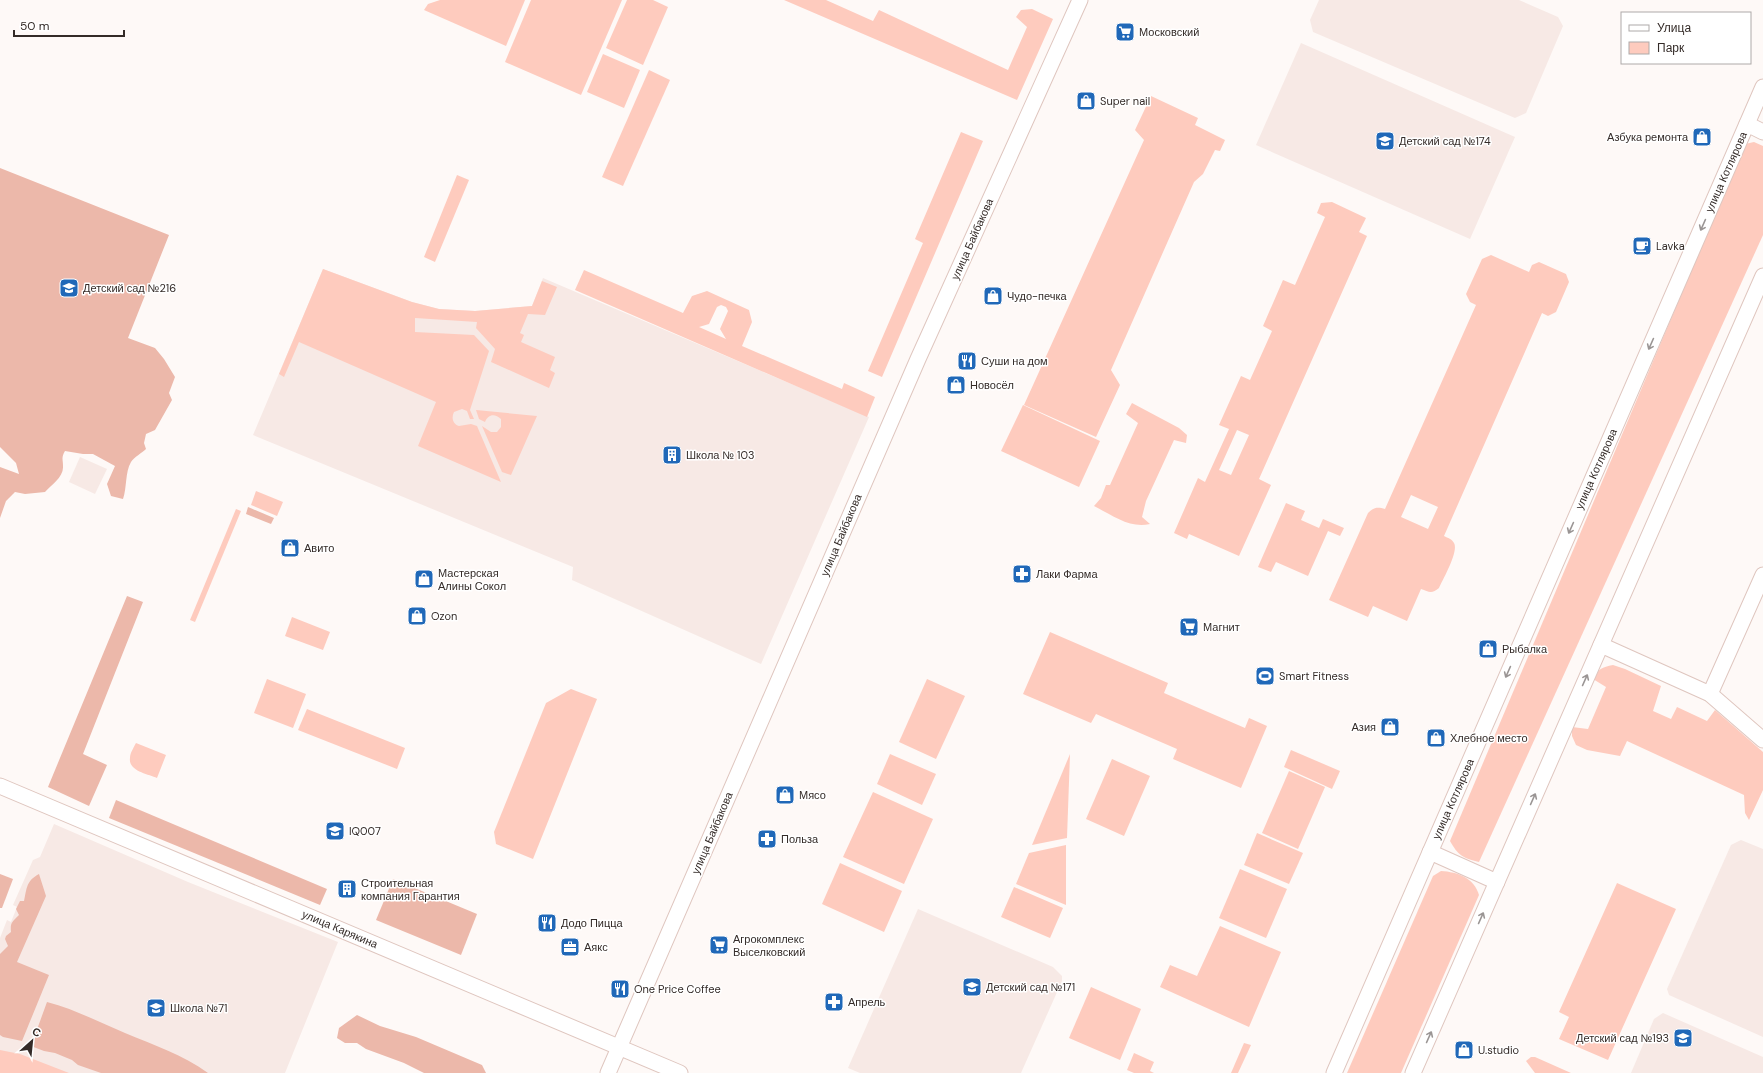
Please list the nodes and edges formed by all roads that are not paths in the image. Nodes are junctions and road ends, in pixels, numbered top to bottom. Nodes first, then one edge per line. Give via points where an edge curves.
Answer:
1 (1080, 0) edge
2 (1763, 87) edge
3 (1747, 124) junction
4 (1763, 132) edge
5 (1763, 276) edge
6 (1763, 575) edge
7 (1601, 645) junction
8 (1710, 694) junction
9 (1763, 740) edge
10 (0, 786) edge
11 (1430, 852) junction
12 (1497, 882) junction
13 (619, 1047) junction
14 (608, 1073) edge
15 (680, 1073) edge
16 (1334, 1073) edge
17 (1413, 1073) edge

1 - 13 street, улица Байбакова via 918,359
2 - 3 street, улица Котлярова
3 - 4 street
3 -> 11 street, улица Котлярова
5 - 7 street
6 - 8 street
7 - 8 street
12 -> 7 street
8 - 9 street
10 - 13 street, улица Карякина
11 - 12 street, улица Котлярова
11 - 16 street, улица Котлярова
17 -> 12 street
13 - 14 street, улица Байбакова
13 - 15 street, улица Карякина

